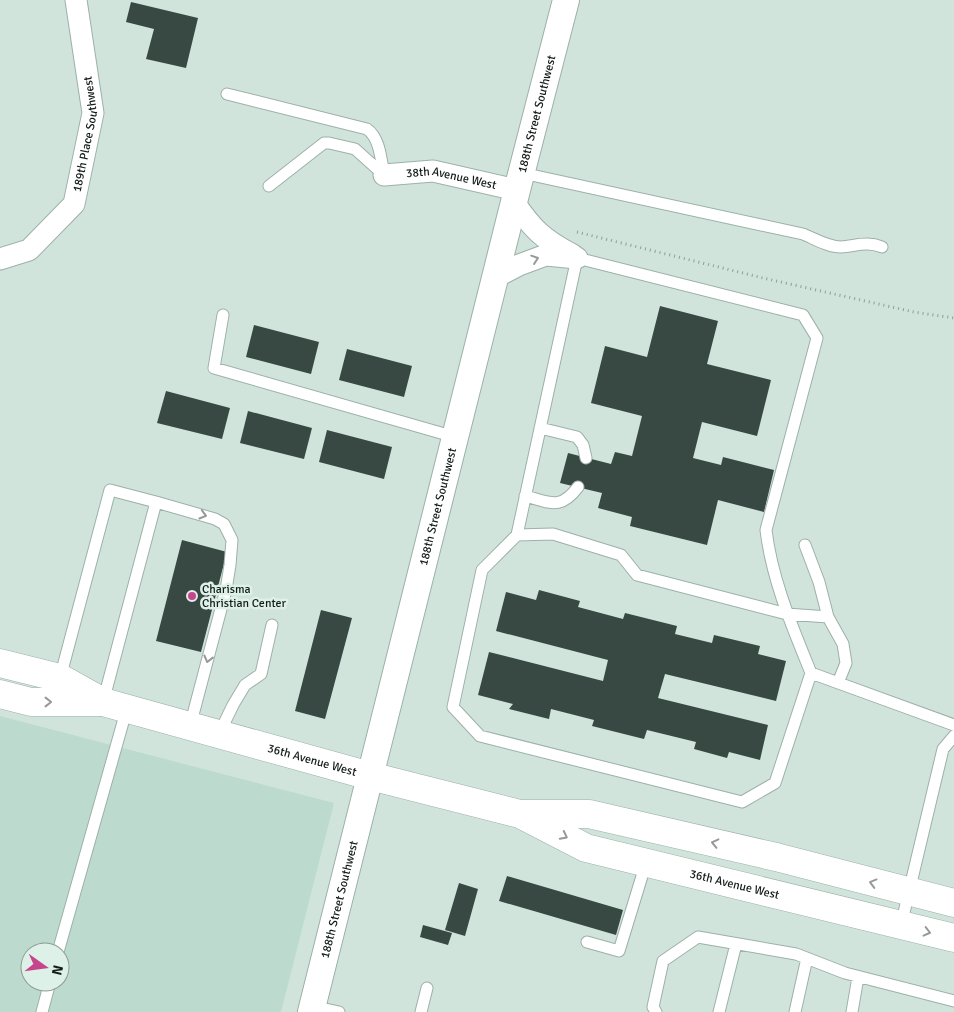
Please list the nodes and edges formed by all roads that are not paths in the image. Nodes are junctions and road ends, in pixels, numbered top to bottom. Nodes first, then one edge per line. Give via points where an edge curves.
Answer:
1 (76, 0) edge
2 (566, 0) edge
3 (227, 94) dead end
4 (384, 175) junction
5 (269, 186) dead end
6 (518, 188) junction
7 (882, 247) dead end
8 (578, 258) junction
9 (0, 259) edge
10 (496, 277) junction
11 (224, 316) dead end
12 (540, 428) junction
13 (455, 437) junction
14 (586, 458) dead end
15 (578, 488) dead end
16 (526, 496) junction
17 (156, 502) junction
18 (517, 535) junction
19 (805, 545) dead end
20 (787, 614) junction
21 (828, 616) junction
22 (272, 625) dead end
23 (0, 663) edge
24 (811, 672) junction
25 (60, 678) junction
26 (838, 683) junction
27 (0, 694) edge
28 (115, 705) junction
29 (954, 725) edge
30 (190, 726) junction
31 (219, 734) junction
32 (954, 736) edge
33 (370, 776) junction
34 (520, 814) junction
35 (646, 862) junction
36 (909, 892) junction
37 (954, 903) edge
38 (900, 925) junction
39 (954, 938) edge
40 (60, 942) edge
41 (587, 942) dead end
42 (736, 944) junction
43 (808, 958) junction
44 (858, 976) junction
45 (427, 988) dead end
46 (47, 992) edge
47 (954, 1001) edge
48 (311, 1009) edge
49 (42, 1012) edge
50 (339, 1012) edge
51 (421, 1012) edge
52 (656, 1012) edge
53 (719, 1012) edge
54 (795, 1012) edge
55 (852, 1012) edge

1 - 9 street, 189th Place Southwest via 94,113 74,204 29,250
2 - 6 street, 188th Street Southwest
3 - 4 lane via 367,129 376,139
4 - 5 lane via 355,149 329,142
4 - 6 street, 38th Avenue West via 433,171
6 - 7 lane via 803,234 830,246 868,243
6 - 8 street via 529,224 551,244
6 - 10 street, 188th Street Southwest
10 -> 8 street via 546,255
8 - 12 lane
8 - 20 lane via 803,315 817,338 766,530 769,555
10 - 13 street, 188th Street Southwest
11 - 13 lane via 214,368
12 - 14 lane via 577,437 583,444
12 - 16 lane
13 - 33 street, 188th Street Southwest
15 - 16 lane via 570,498 556,503
16 - 18 lane
17 - 25 lane via 110,490
17 - 28 lane
17 -> 30 lane via 215,519 224,524 232,540 226,590
18 - 20 lane via 553,534 621,555 636,575
18 - 24 lane via 482,570 452,707 480,736 742,802 775,783
19 - 21 lane
20 - 21 lane
20 - 24 lane
21 - 26 lane via 843,644 846,663
22 - 31 lane via 261,674 245,685
23 - 25 main road, 36th Avenue West
24 - 26 lane
25 - 28 main road, 36th Avenue West
26 - 29 lane
27 -> 28 main road, 36th Avenue West via 31,702
28 - 30 main road, 36th Avenue West
28 - 40 lane
30 - 31 main road, 36th Avenue West
31 - 33 main road, 36th Avenue West
32 - 36 lane via 943,749
33 - 34 main road, 36th Avenue West
33 - 48 street, 188th Street Southwest
34 -> 35 main road, 36th Avenue West via 586,848
36 -> 34 main road, 36th Avenue West via 776,857 589,814
35 - 38 main road, 36th Avenue West
35 - 41 lane via 619,951
36 - 37 main road, 36th Avenue West
36 - 38 lane
38 -> 39 main road, 36th Avenue West
42 - 43 lane
42 - 52 lane via 698,937 663,961 653,1007
42 - 53 lane
43 - 44 lane
43 - 54 lane
44 - 47 lane
44 - 55 lane
45 - 51 lane
46 - 49 lane
48 - 50 lane

